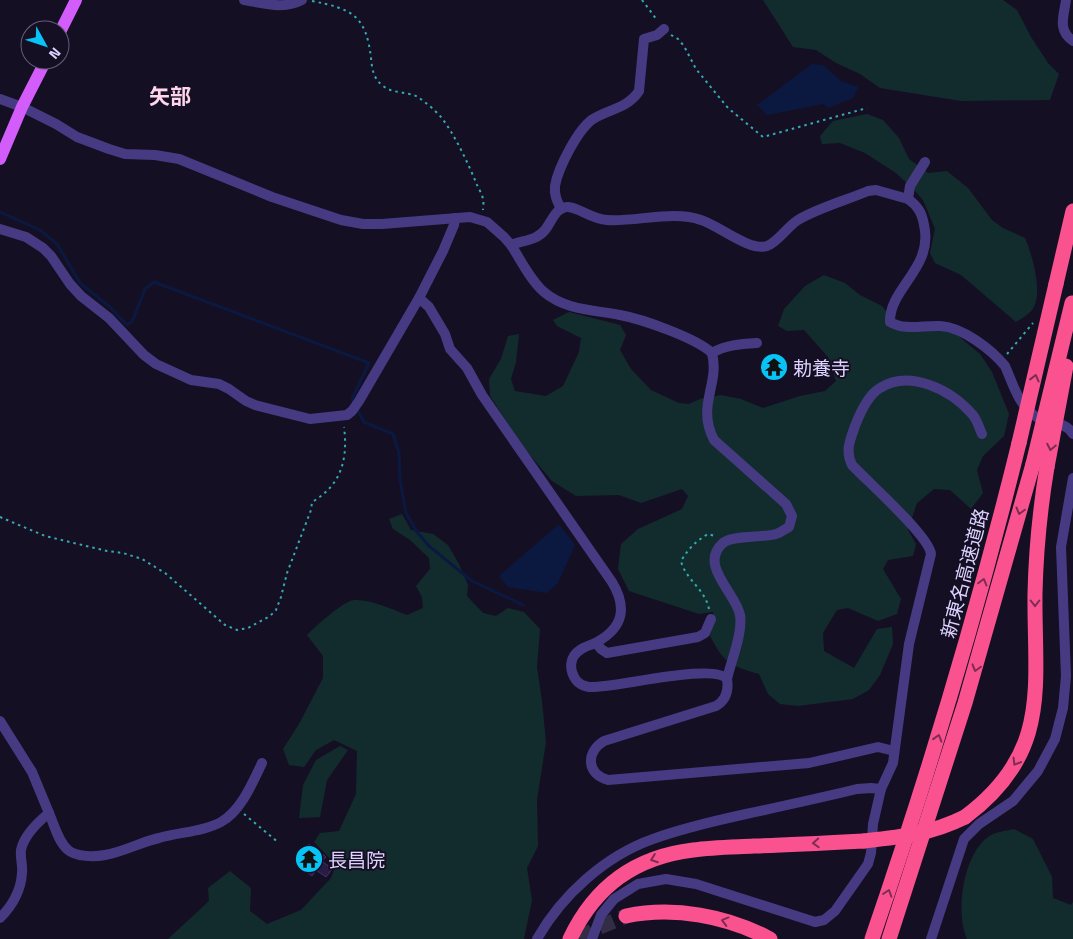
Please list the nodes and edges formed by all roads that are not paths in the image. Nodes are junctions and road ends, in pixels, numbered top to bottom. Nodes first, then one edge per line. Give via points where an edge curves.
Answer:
1 (76, 0) edge
2 (244, 0) edge
3 (302, 0) edge
4 (1066, 0) edge
5 (66, 20) edge
6 (664, 29) road end
7 (1073, 41) edge
8 (41, 70) edge
9 (0, 99) edge
10 (22, 107) junction
11 (0, 159) edge
12 (925, 162) dead end
13 (908, 199) junction
14 (561, 209) junction
15 (1073, 211) edge
16 (455, 218) junction
17 (0, 229) edge
18 (511, 245) junction
19 (419, 298) junction
20 (1072, 300) edge
21 (1073, 330) edge
22 (757, 343) dead end
23 (712, 353) junction
24 (982, 434) dead end
25 (1073, 434) edge
26 (1040, 466) junction
27 (1073, 478) edge
28 (711, 619) road end
29 (596, 643) junction
30 (727, 679) junction
31 (0, 721) edge
32 (894, 751) junction
33 (262, 763) dead end
34 (881, 789) junction
35 (49, 813) junction
36 (626, 916) tunnel mouth
37 (0, 918) edge
38 (537, 939) edge
39 (570, 939) edge
40 (592, 939) edge
41 (770, 939) edge
42 (872, 939) edge
43 (889, 939) edge
44 (931, 939) edge

1 - 5 main road
2 - 3 street via 279,6
4 - 7 street via 1062,28
6 - 14 street via 644,39 639,91 634,98 585,126 563,162 555,186
8 - 10 main road
9 - 10 street
10 - 11 main road
10 - 16 street via 77,137 108,149 125,154 179,159 272,198 341,220 382,224
12 - 13 street via 910,186
13 - 14 street via 876,190 868,191 801,218 768,246 762,247 746,244 707,222 687,216 609,220 595,219 567,207
13 - 25 street via 922,213 926,232 924,251 894,302 890,322 898,327 956,328 1001,361 1022,404 1036,418 1060,423
14 - 18 street via 539,236
42 -> 15 highway, 新東名高速道路, bridge via 952,693 1001,516
16 - 18 street via 479,218
16 - 19 street
17 - 19 street via 26,237 43,248 81,296 109,318 156,364 191,380 219,384 255,405 310,419 349,413
18 - 23 street via 534,282 553,299 568,306 652,324
19 - 29 street via 429,307 445,334 450,350 467,368 482,395 617,590 622,608 619,621
20 - 26 highway, 新東名高速道路, bridge
21 -> 26 highway, bridge
22 - 23 street via 718,349
23 - 30 street via 714,360 706,419 714,440 786,504 792,516 789,527 778,534 724,542 716,551 717,575 735,600 740,616
24 - 32 street via 972,414 940,388 920,381 900,381 880,388 870,397 848,444 852,466 931,548 909,644
26 -> 39 highway, bridge via 1042,503 1036,572 1036,692 1031,724 1021,754 988,799 965,817 927,833 864,841 695,849 657,858 611,883 589,905
26 -> 43 highway, 新東名高速道路
27 - 44 street via 1061,547 1066,676 1063,708 1055,739 1038,772 1013,801 979,824 964,839
28 - 29 street via 705,633 698,637 607,653
29 - 30 street via 581,649 572,660 572,672 582,685 594,687 705,674 721,674
30 - 32 street via 727,691 716,706 599,744 591,763 596,774 608,780 809,763 878,747
31 - 35 street via 32,772
32 - 34 street via 890,771
33 - 35 street via 237,808 222,821 104,856 81,855 68,850
34 - 38 street via 857,789 689,827 652,839 593,874 570,894
34 - 40 street via 868,864 835,911 824,920 815,922 696,884 666,879 638,884 614,899 601,915
35 - 37 street via 32,830 21,848 20,886 10,907
41 -> 36 highway via 744,927 694,914 643,912

